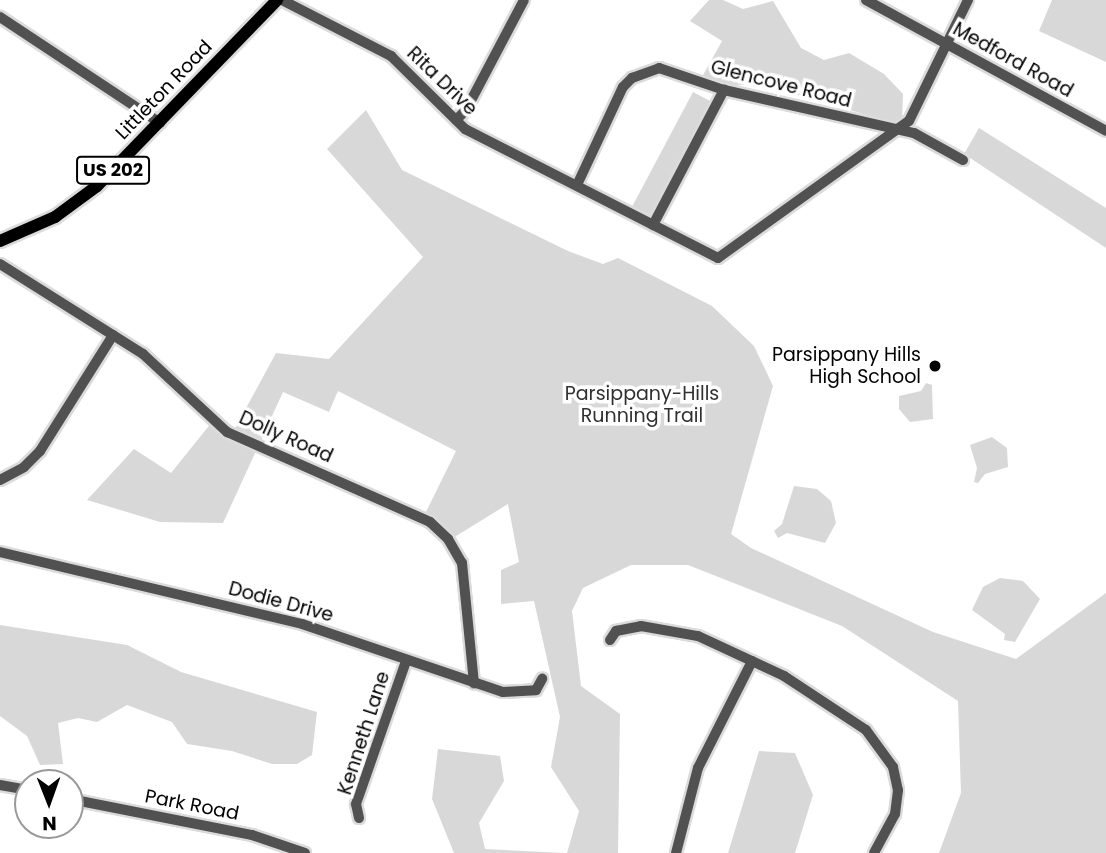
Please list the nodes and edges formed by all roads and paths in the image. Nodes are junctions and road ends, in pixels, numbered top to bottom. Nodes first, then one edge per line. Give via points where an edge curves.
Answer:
1 (280, 0) edge
2 (524, 0) edge
3 (866, 0) edge
4 (968, 0) edge
5 (0, 17) edge
6 (947, 44) junction
7 (724, 90) junction
8 (456, 120) junction
9 (160, 123) junction
10 (897, 129) junction
11 (1106, 131) edge
12 (963, 160) dead end
13 (577, 185) junction
14 (653, 225) junction
15 (0, 242) edge
16 (0, 264) edge
17 (113, 335) junction
18 (0, 480) edge
19 (0, 552) edge
20 (610, 640) dead end
21 (407, 661) junction
22 (752, 661) junction
23 (542, 679) dead end
24 (474, 683) junction
25 (84, 802) edge
26 (359, 817) dead end
27 (305, 853) edge
28 (676, 853) edge
29 (874, 853) edge

1 - 8 street, Rita Drive via 391,56
1 - 9 main road, Littleton Road / US 202
2 - 8 street via 466,110
3 - 6 street, Medford Road
4 - 6 street
5 - 9 street
6 - 10 street via 909,121
6 - 11 street, Medford Road
7 - 10 street, Glencove Road
7 - 13 street, Glencove Road via 659,68 632,78 608,116
7 - 14 street
8 - 13 street, Rita Drive via 488,142
9 - 15 main road, Littleton Road / US 202 via 76,202
10 - 12 street via 914,133
10 - 14 street, Rita Drive via 718,258
13 - 14 street, Rita Drive
16 - 17 street, Dolly Road
17 - 18 street via 40,451 24,467
17 - 24 street, Dolly Road via 156,363 221,428 409,511 448,538 462,563
19 - 21 street, Dodie Drive via 302,624
20 - 22 street via 616,631 658,626 698,636
21 - 24 street, Dodie Drive
21 - 26 street, Kenneth Lane via 356,804
22 - 28 street via 698,768
22 - 29 street via 816,695 866,730 882,750 897,779 898,803
23 - 24 street, Dodie Drive via 536,690 517,692
25 - 27 street, Park Road via 277,840

